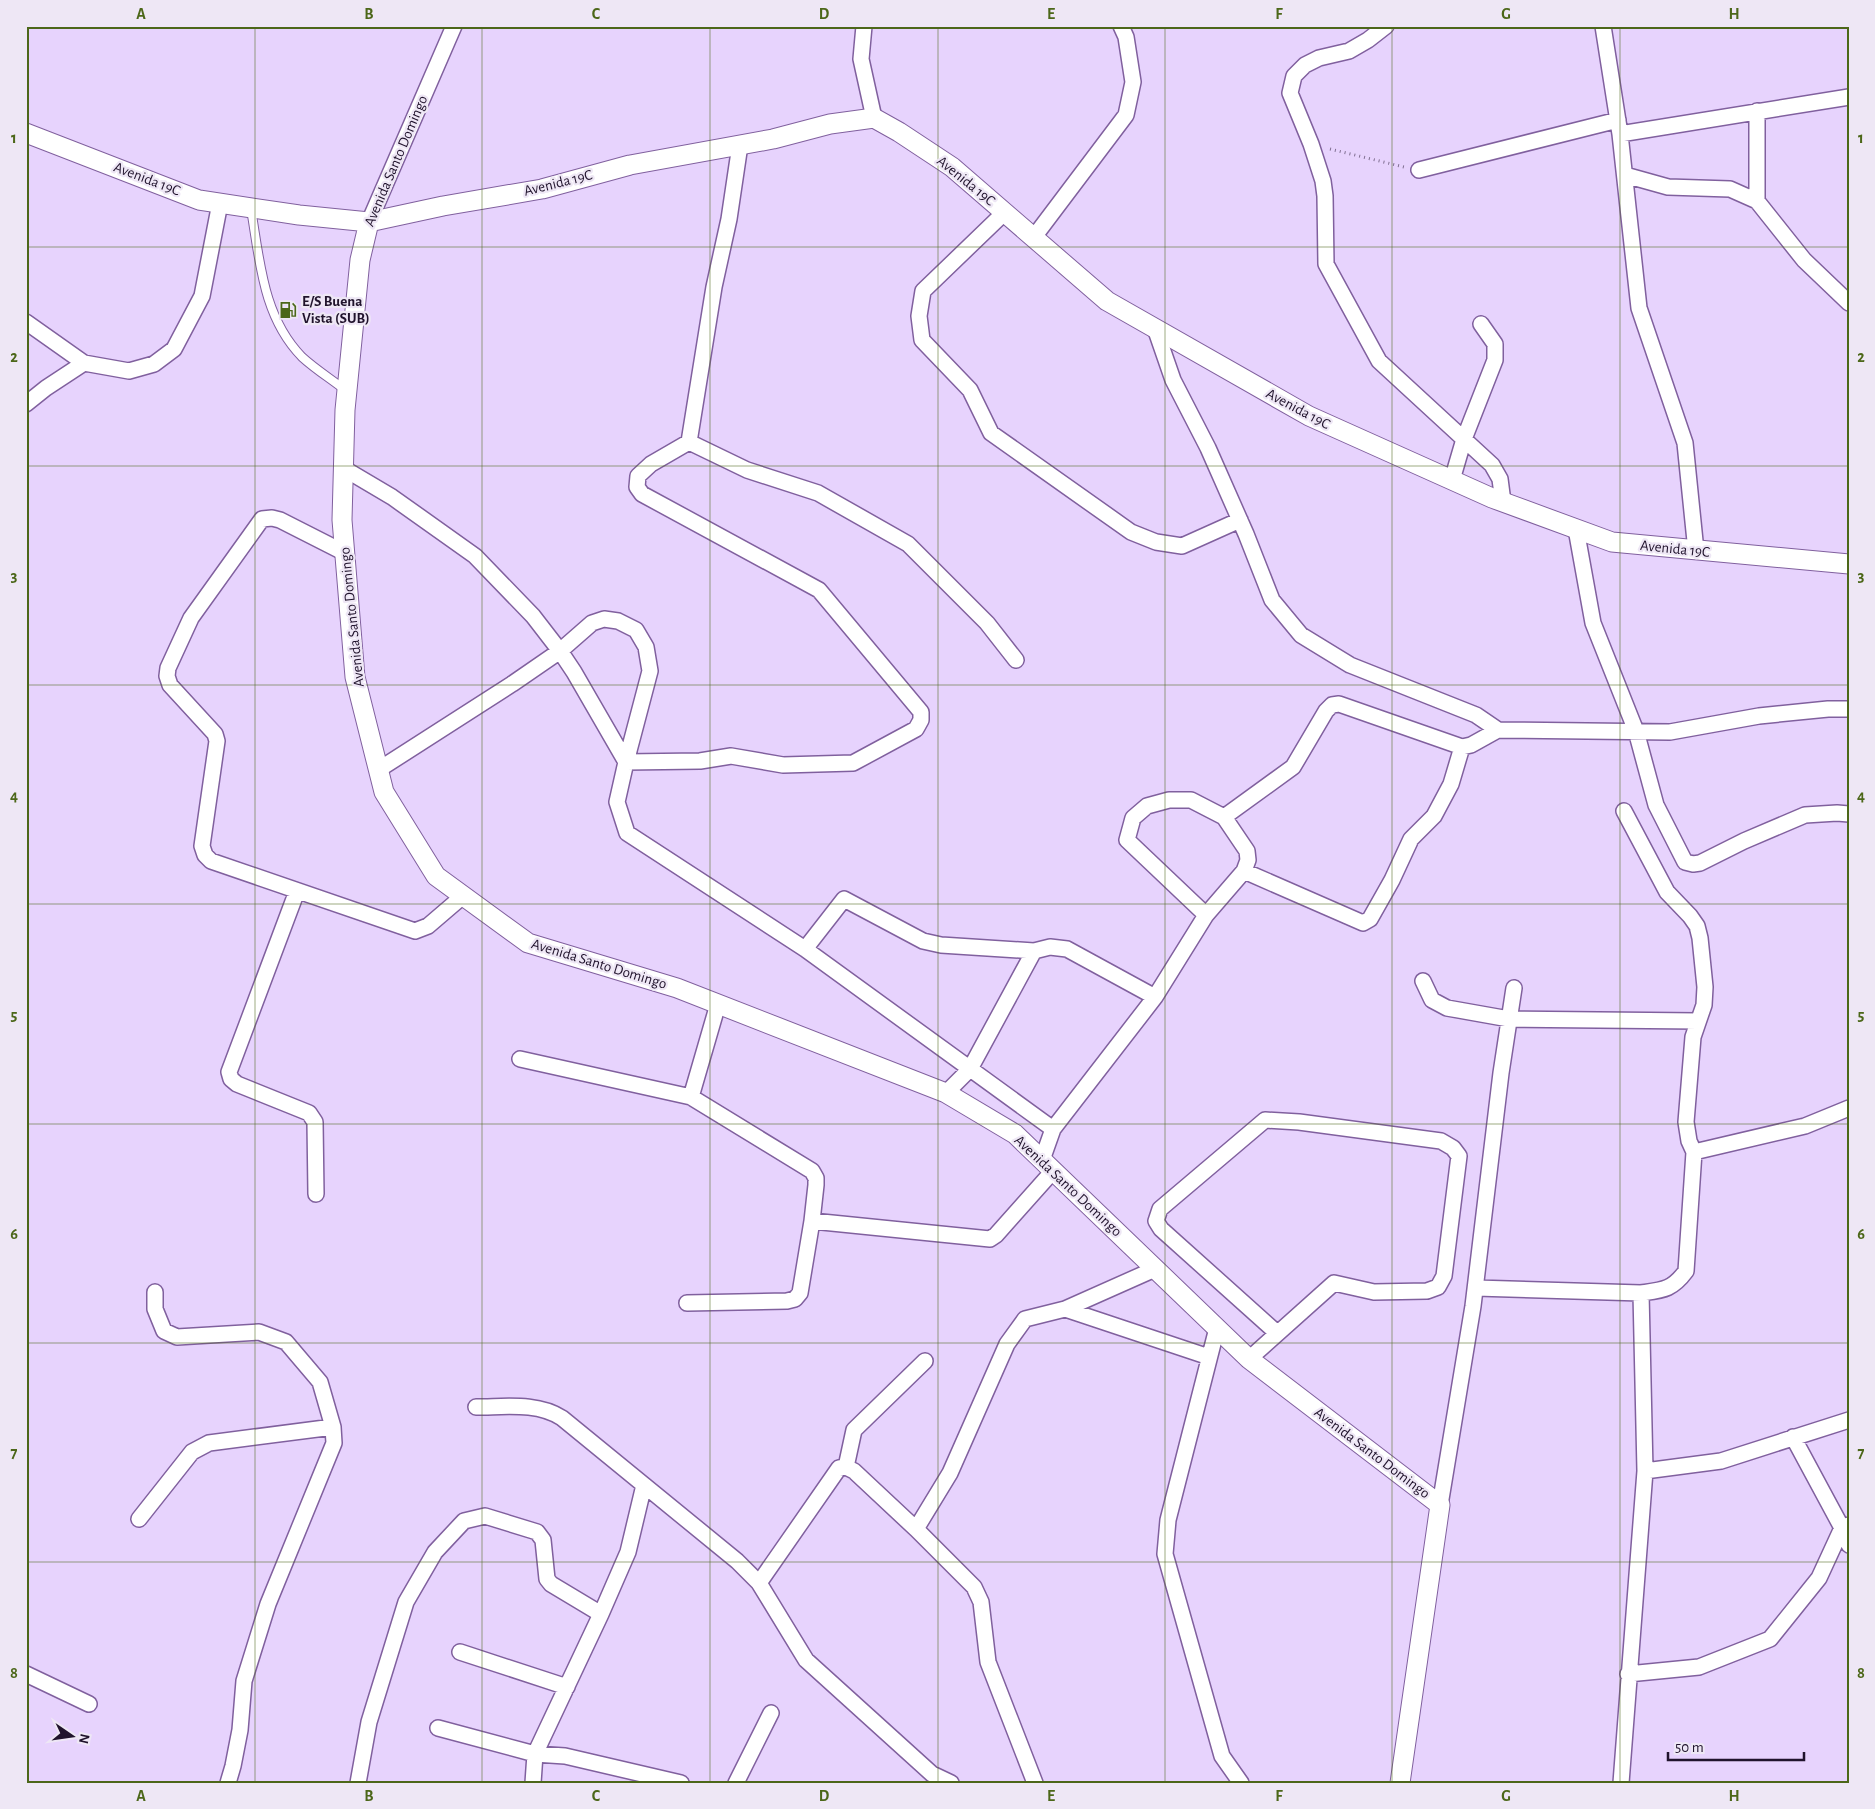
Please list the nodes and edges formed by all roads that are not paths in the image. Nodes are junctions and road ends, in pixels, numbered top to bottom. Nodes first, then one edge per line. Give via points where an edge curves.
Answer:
1 (454, 26) edge
2 (864, 26) edge
3 (1121, 26) edge
4 (1386, 26) edge
5 (1603, 26) edge
6 (1849, 97) edge
7 (1757, 111) junction
8 (874, 118) junction
9 (1619, 127) junction
10 (26, 133) edge
11 (740, 144) junction
12 (1419, 170) road end
13 (1625, 175) junction
14 (1757, 201) junction
15 (220, 203) junction
16 (251, 208) junction
17 (1005, 212) junction
18 (369, 222) junction
19 (1034, 237) junction
20 (1849, 303) edge
21 (26, 322) edge
22 (1481, 324) dead end
23 (1155, 328) junction
24 (84, 363) junction
25 (347, 391) junction
26 (26, 404) edge
27 (1464, 439) junction
28 (689, 442) junction
29 (343, 468) junction
30 (1452, 480) junction
31 (1503, 502) junction
32 (1240, 520) junction
33 (1576, 529) junction
34 (1696, 551) junction
35 (345, 553) junction
36 (1849, 564) edge
37 (560, 651) junction
38 (1016, 660) dead end
39 (1849, 709) edge
40 (1498, 730) junction
41 (1636, 731) junction
42 (1462, 747) junction
43 (626, 762) junction
44 (378, 770) junction
45 (1624, 811) dead end
46 (1849, 814) edge
47 (1224, 817) junction
48 (1244, 871) junction
49 (297, 891) junction
50 (462, 896) junction
51 (1206, 916) junction
52 (805, 949) junction
53 (1034, 951) junction
54 (1423, 981) dead end
55 (1514, 988) dead end
56 (1155, 997) junction
57 (718, 1004) junction
58 (1509, 1019) junction
59 (1698, 1021) junction
60 (520, 1059) dead end
61 (970, 1069) junction
62 (946, 1093) junction
63 (691, 1097) junction
64 (1849, 1108) edge
65 (1053, 1129) junction
66 (1694, 1152) junction
67 (1047, 1166) junction
68 (316, 1194) dead end
69 (812, 1221) junction
70 (1155, 1269) junction
71 (1476, 1288) junction
72 (155, 1292) dead end
73 (1641, 1293) junction
74 (687, 1303) dead end
75 (1065, 1308) junction
76 (1217, 1328) junction
77 (1277, 1333) junction
78 (1209, 1357) junction
79 (1249, 1359) junction
80 (925, 1361) dead end
81 (476, 1407) dead end
82 (1849, 1420) edge
83 (333, 1427) junction
84 (1793, 1437) junction
85 (846, 1467) junction
86 (1645, 1471) junction
87 (644, 1484) junction
88 (1440, 1505) junction
89 (139, 1519) dead end
90 (1845, 1526) edge
91 (916, 1529) junction
92 (1849, 1545) edge
93 (759, 1582) junction
94 (601, 1614) junction
95 (460, 1652) dead end
96 (26, 1674) edge
97 (1628, 1674) junction
98 (566, 1687) junction
99 (89, 1704) dead end
100 (771, 1713) dead end
101 (438, 1728) dead end
102 (535, 1754) junction
103 (228, 1783) edge
104 (358, 1783) edge
105 (533, 1783) edge
106 (681, 1783) edge
107 (736, 1783) edge
108 (951, 1783) edge
109 (1035, 1783) edge
110 (1241, 1783) edge
111 (1400, 1783) edge
112 (1621, 1783) edge

1 - 18 street, Avenida Santo Domingo
2 - 8 street via 861,59
3 - 19 street via 1126,37 1133,82 1126,115
4 - 27 street via 1349,51 1304,65 1294,76 1290,93 1323,181 1326,264 1379,361
5 - 9 street
6 - 7 street
7 - 9 street
7 - 14 street
8 - 11 street, Avenida 19C
8 - 17 street, Avenida 19C via 952,167
9 - 12 street
9 - 13 street
10 - 15 street, Avenida 19C via 199,200
11 - 18 street, Avenida 19C via 630,165 542,189
11 - 28 street
13 - 14 street via 1668,187 1730,189
13 - 34 street via 1638,308 1686,443
14 - 20 street via 1804,260
15 - 16 street, Avenida 19C
15 - 24 street via 202,296 174,349 154,364 129,371
16 - 18 street, Avenida 19C
16 - 25 lane via 265,292 273,312 289,342 304,358
17 - 19 street, Avenida 19C
17 - 32 street via 923,291 919,316 922,340 970,390 991,433 1131,532 1156,542 1182,546
18 - 25 street, Avenida Santo Domingo via 360,260
19 - 23 street, Avenida 19C via 1107,301
21 - 24 street
22 - 27 street via 1495,344 1495,360
23 - 30 street, Avenida 19C via 1309,416
23 - 32 street via 1173,380
24 - 26 street
25 - 29 street, Avenida Santo Domingo
27 - 30 street
27 - 31 street via 1492,465 1500,479
28 - 38 street via 747,470 818,494 908,544 987,623
28 - 43 street via 651,464 638,476 637,487 642,494 819,590 921,712 921,720 916,729 853,763 783,765 731,756 700,761
29 - 35 street, Avenida Santo Domingo
29 - 37 street via 392,497 475,556 533,616
30 - 31 street, Avenida 19C
31 - 33 street, Avenida 19C
32 - 40 street via 1272,600 1301,635 1350,665 1476,715
33 - 34 street, Avenida 19C via 1612,542
33 - 41 street via 1593,623
34 - 36 street, Avenida 19C
35 - 44 street, Avenida Santo Domingo via 355,677
35 - 49 street via 280,520 262,519 191,618 168,668 170,685 218,741 202,846 205,855 211,861
37 - 43 street
37 - 43 street via 592,623 604,619 618,621 636,630 646,647 650,671
37 - 44 street
39 - 41 street via 1828,708 1759,716 1670,732
40 - 41 street
40 - 42 street
41 - 46 street via 1656,805 1685,862 1700,863 1805,815
42 - 47 street via 1339,704 1332,705 1293,767
42 - 48 street via 1451,784 1434,816 1410,840 1370,919 1363,922
43 - 52 street via 617,802 627,833
44 - 50 street, Avenida Santo Domingo via 384,792 436,876
45 - 59 street via 1667,892 1697,926 1705,987 1704,1005
47 - 48 street via 1247,851
47 - 51 street via 1191,800 1170,800 1147,806 1134,818 1127,840
48 - 51 street
49 - 50 street via 414,931 428,926
49 - 68 street via 229,1072 237,1084 309,1113 316,1122
50 - 57 street, Avenida Santo Domingo via 528,943 677,988
51 - 56 street
52 - 53 street via 844,899 923,941
52 - 61 street
53 - 56 street via 1050,947 1067,949
53 - 61 street
54 - 58 street via 1432,1000 1447,1008
55 - 58 street
56 - 65 street
57 - 62 street, Avenida Santo Domingo
57 - 63 street
58 - 59 street
58 - 71 street
59 - 66 street via 1693,1037 1686,1122
60 - 63 street
61 - 62 street
61 - 65 street
62 - 67 street, Avenida Santo Domingo via 1015,1134
63 - 69 street via 812,1171 816,1178
64 - 66 street via 1805,1126
65 - 67 street
66 - 73 street via 1686,1271 1678,1283 1665,1290
67 - 69 street via 990,1239
67 - 70 street, Avenida Santo Domingo
69 - 74 street via 800,1293 795,1299
70 - 75 street
70 - 76 street, Avenida Santo Domingo
71 - 73 street
71 - 88 street
72 - 83 street via 155,1309 164,1331 177,1337 260,1332 286,1342 320,1382
73 - 86 street
75 - 78 street
75 - 91 street via 1025,1319 1007,1344 950,1473
76 - 78 street
76 - 79 street, Avenida Santo Domingo
77 - 77 street via 1334,1283 1374,1292 1427,1291 1438,1287 1444,1276 1459,1156 1453,1148 1441,1141 1265,1120 1160,1209 1156,1221 1161,1228
77 - 79 street
78 - 110 street via 1168,1520 1165,1554 1222,1756
79 - 88 street, Avenida Santo Domingo
80 - 85 street via 854,1430
81 - 87 street via 550,1411
82 - 84 street
83 - 89 street via 209,1443 192,1452
83 - 103 street via 334,1443 268,1604 244,1681 240,1730
84 - 86 street via 1721,1461
84 - 90 street
85 - 91 street
85 - 93 street via 839,1468
86 - 97 street
87 - 93 street
87 - 94 street via 628,1552
88 - 111 street
90 - 92 street
90 - 97 street via 1819,1578 1770,1639 1699,1667
91 - 109 street via 974,1587 981,1602 988,1662
93 - 108 street via 806,1660 932,1774
94 - 98 street
94 - 104 street via 547,1579 543,1540 537,1532 485,1516 464,1521 435,1552 406,1602 368,1722
95 - 98 street
96 - 99 street
97 - 112 street
98 - 102 street
100 - 107 street
101 - 102 street
102 - 105 street
102 - 106 street via 565,1756

